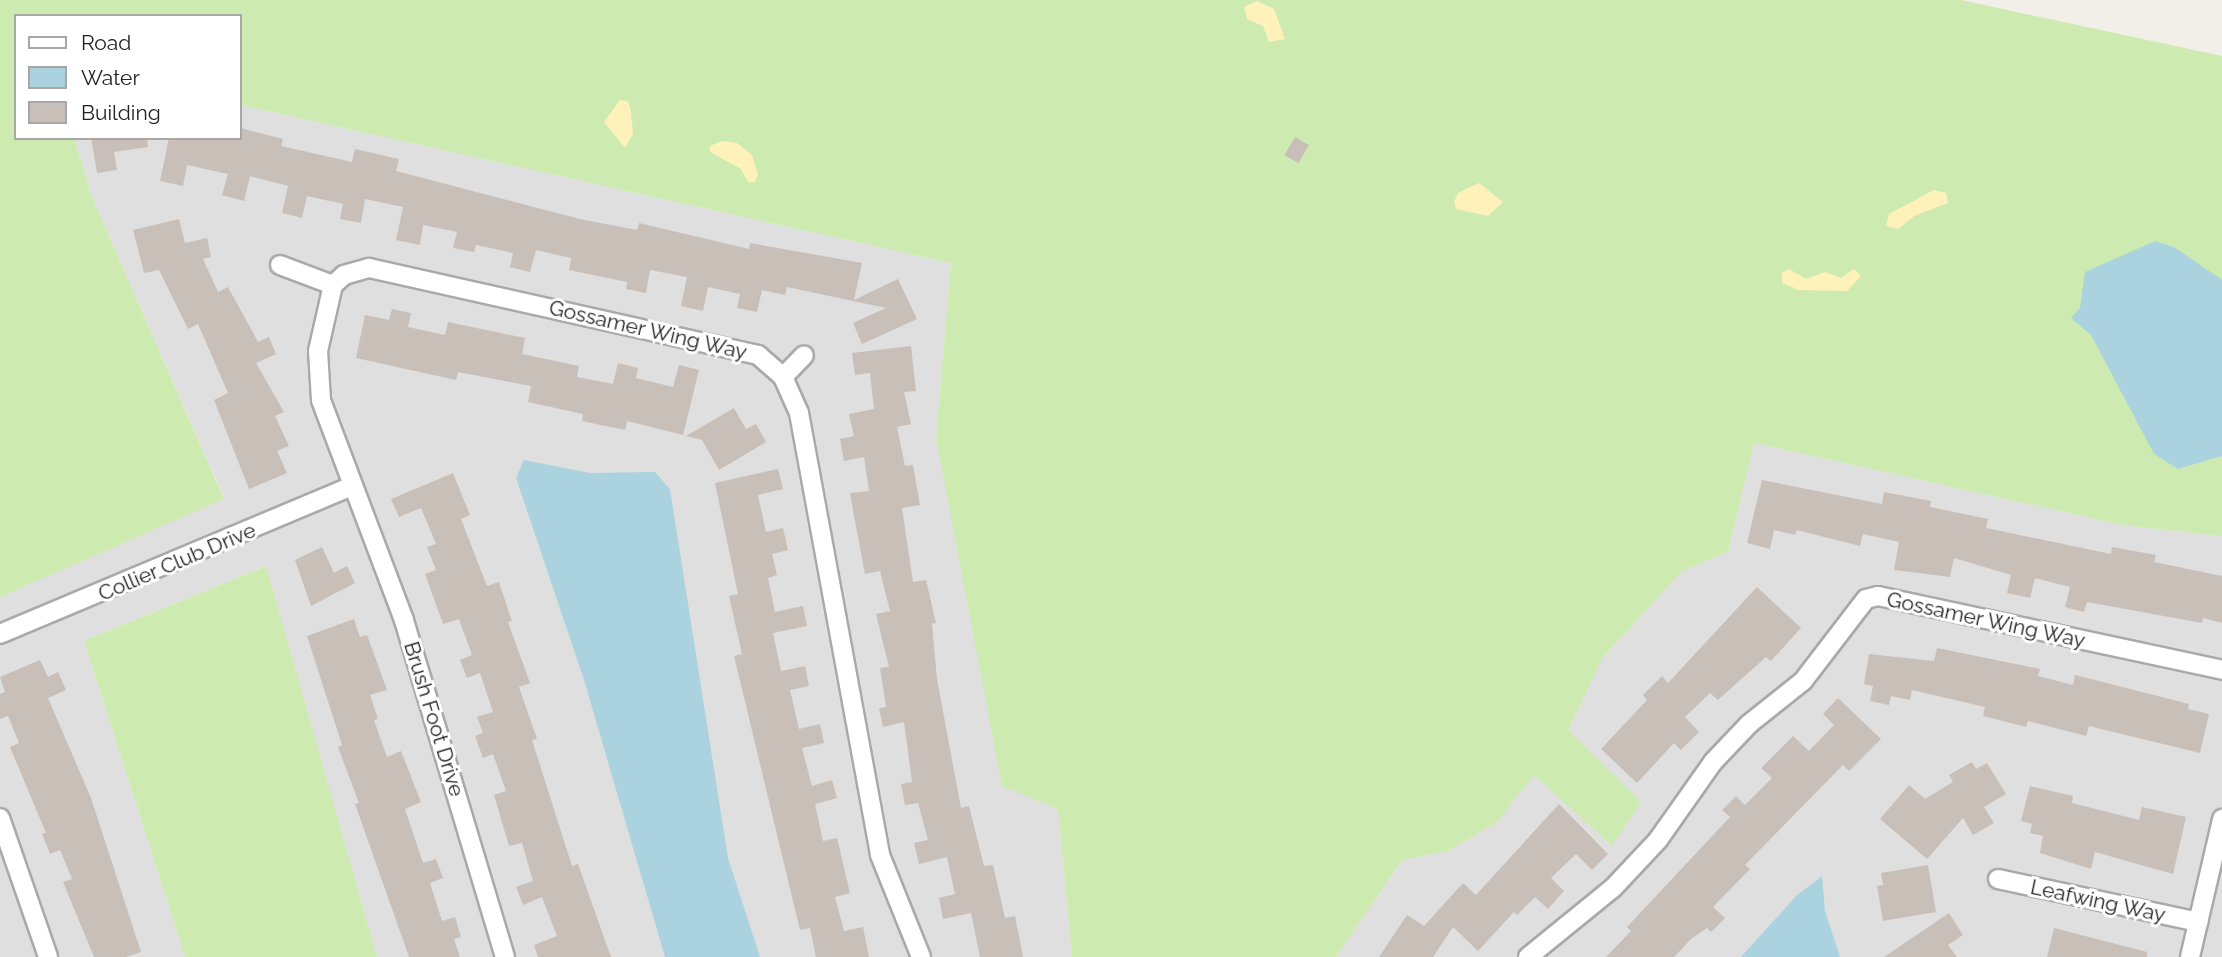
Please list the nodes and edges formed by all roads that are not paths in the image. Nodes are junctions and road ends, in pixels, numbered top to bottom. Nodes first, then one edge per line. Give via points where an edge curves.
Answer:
1 (280, 265) dead end
2 (333, 285) junction
3 (804, 355) dead end
4 (783, 377) junction
5 (352, 486) junction
6 (0, 634) edge
7 (2222, 670) edge
8 (0, 818) edge
9 (2222, 819) edge
10 (1998, 879) dead end
11 (2198, 922) junction
12 (48, 957) edge
13 (505, 957) edge
14 (921, 957) edge
15 (1528, 957) edge
16 (2190, 957) edge

1 - 2 street
2 - 4 street, Gossamer Wing Way via 344,275 369,268 758,355
2 - 5 street via 317,351 321,400
3 - 4 street
4 - 14 street, Gossamer Wing Way via 799,413 880,855
5 - 6 street, Collier Club Drive
5 - 13 street, Brush Foot Drive via 379,542
7 - 15 street, Gossamer Wing Way via 1878,596 1866,599 1803,681 1749,724 1713,762 1658,840 1613,888
8 - 12 street
9 - 11 street
10 - 11 street, Leafwing Way
11 - 16 street

